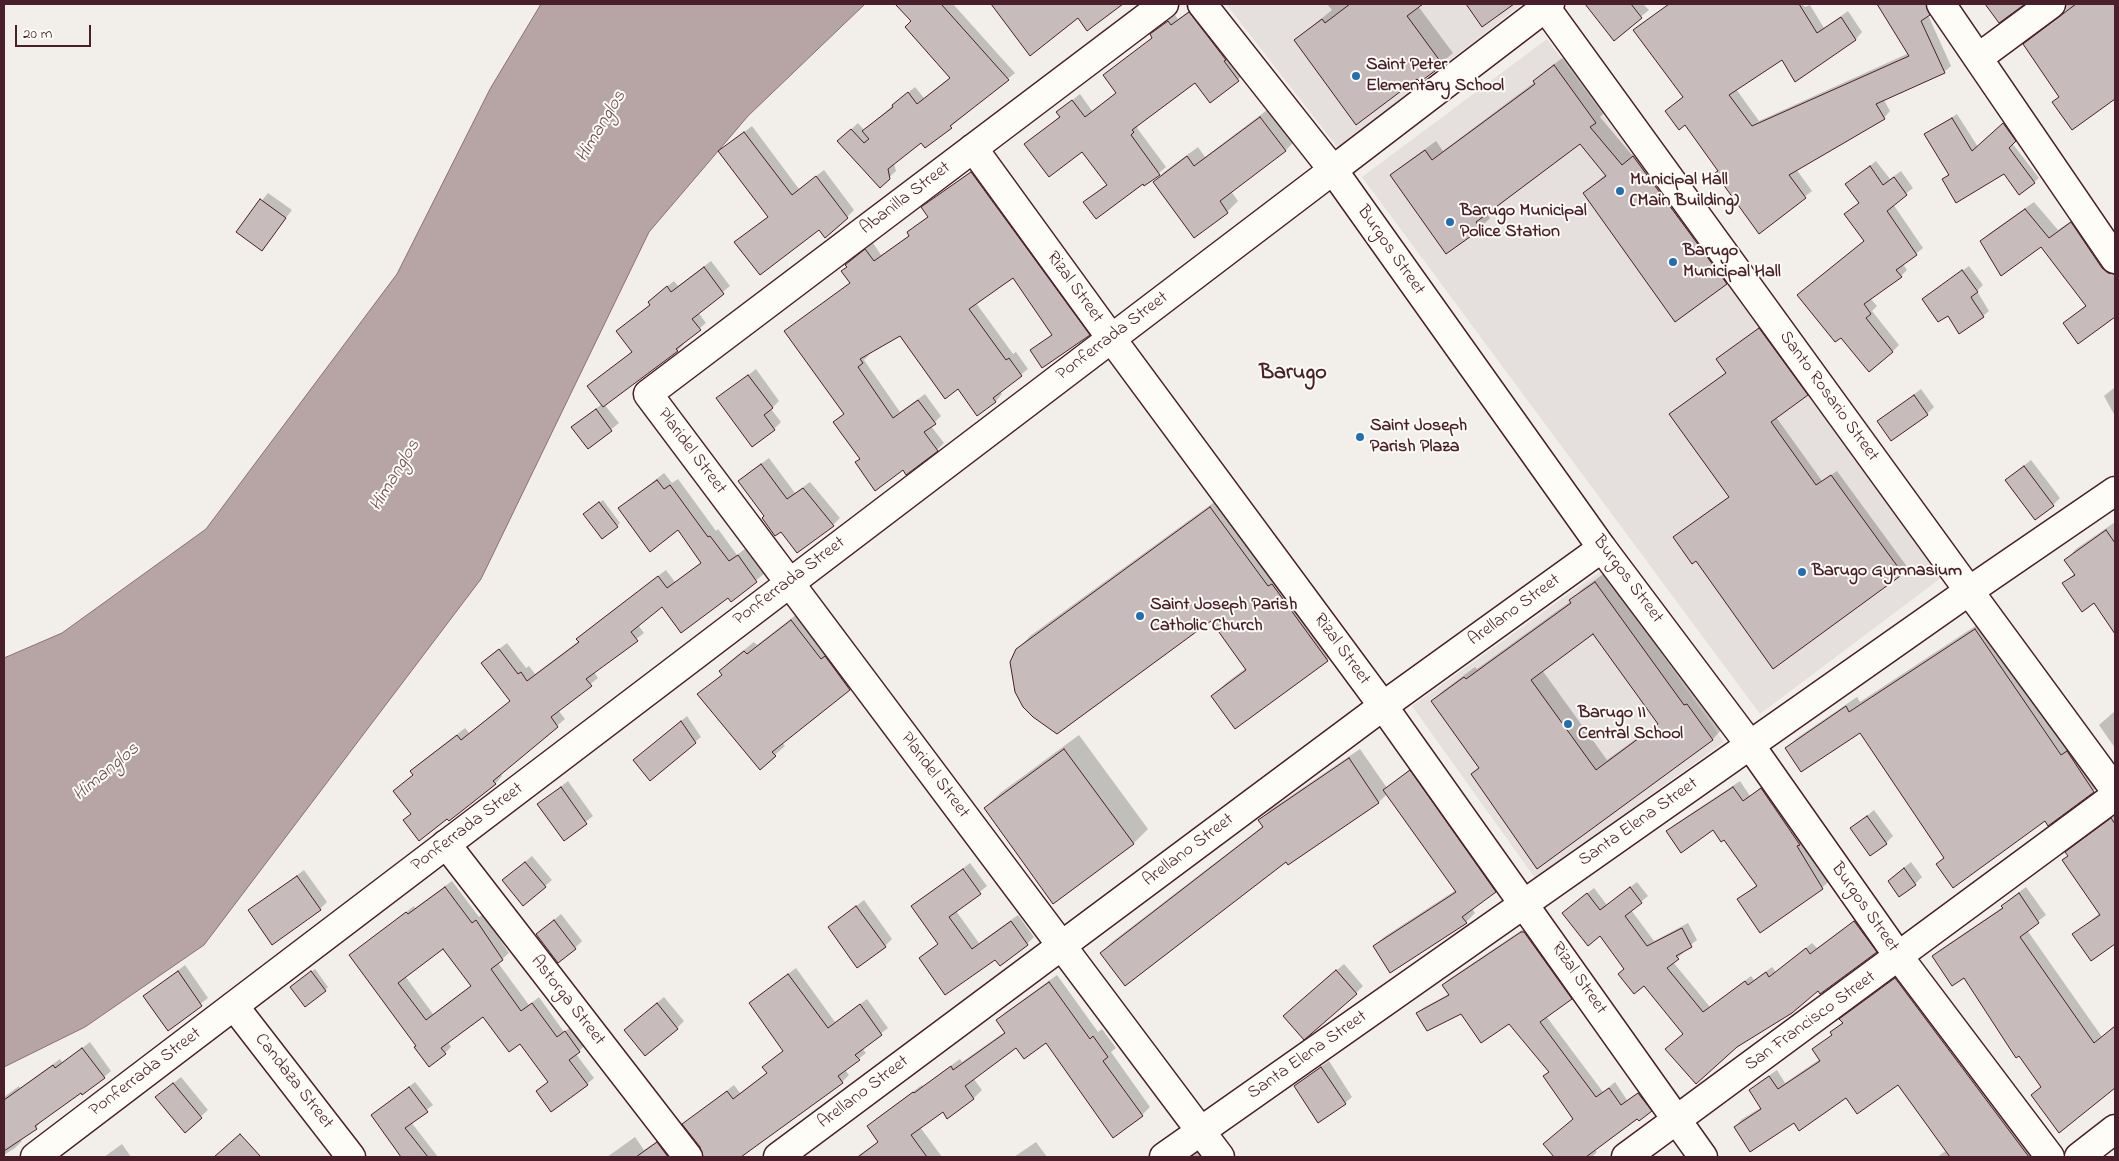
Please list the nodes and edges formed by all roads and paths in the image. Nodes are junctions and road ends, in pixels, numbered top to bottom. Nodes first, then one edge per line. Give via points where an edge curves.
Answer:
1 (1164, 4) edge
2 (1202, 4) edge
3 (1941, 4) edge
4 (2052, 4) edge
5 (1546, 5) edge
6 (1978, 58) junction
7 (973, 148) junction
8 (1333, 170) junction
9 (2115, 259) edge
10 (1111, 338) junction
11 (648, 394) joint
12 (2115, 491) edge
13 (1602, 548) junction
14 (790, 583) junction
15 (1968, 591) junction
16 (1383, 706) junction
17 (1750, 745) junction
18 (2115, 790) edge
19 (2115, 796) edge
20 (446, 844) junction
21 (1524, 904) junction
22 (1062, 946) junction
23 (1899, 957) junction
24 (234, 1006) junction
25 (1677, 1120) junction
26 (2115, 1129) edge
27 (1200, 1132) junction
28 (35, 1157) edge
29 (351, 1157) edge
30 (688, 1157) edge
31 (778, 1157) edge
32 (1164, 1157) edge
33 (1220, 1157) edge
34 (1626, 1157) edge
35 (1703, 1157) edge
36 (2050, 1157) edge
37 (2078, 1157) edge

1 - 7 street, Abanilla Street
2 - 8 street, Burgos Street
3 - 6 street
4 - 6 street
5 - 8 street, Ponferrada Street
5 - 15 street, Santo Rosario Street
6 - 9 street
7 - 10 street, Rizal Street
7 - 11 street, Abanilla Street
8 - 10 street, Ponferrada Street
8 - 13 street, Burgos Street
10 - 14 street, Ponferrada Street
10 - 16 street, Rizal Street
11 - 14 street, Plaridel Street
12 - 15 street, Santa Elena Street
13 - 16 street, Arellano Street
13 - 17 street, Burgos Street
14 - 20 street, Ponferrada Street
14 - 22 street, Plaridel Street
15 - 17 street, Santa Elena Street
15 - 18 street, Santo Rosario Street
16 - 21 street, Rizal Street
16 - 22 street, Arellano Street
17 - 21 street, Santa Elena Street
17 - 23 street, Burgos Street
19 - 23 street, San Francisco Street
20 - 24 street, Ponferrada Street
20 - 30 street, Astorga Street
21 - 25 street, Rizal Street
21 - 27 street, Santa Elena Street
22 - 27 street, Plaridel Street
22 - 31 street, Arellano Street
23 - 25 street, San Francisco Street
23 - 36 street, Burgos Street
24 - 28 street, Ponferrada Street
24 - 29 street, Candaza Street
25 - 34 street, San Francisco Street
25 - 35 street, Rizal Street
26 - 37 street
27 - 32 street, Santa Elena Street
27 - 33 street, Plaridel Street

